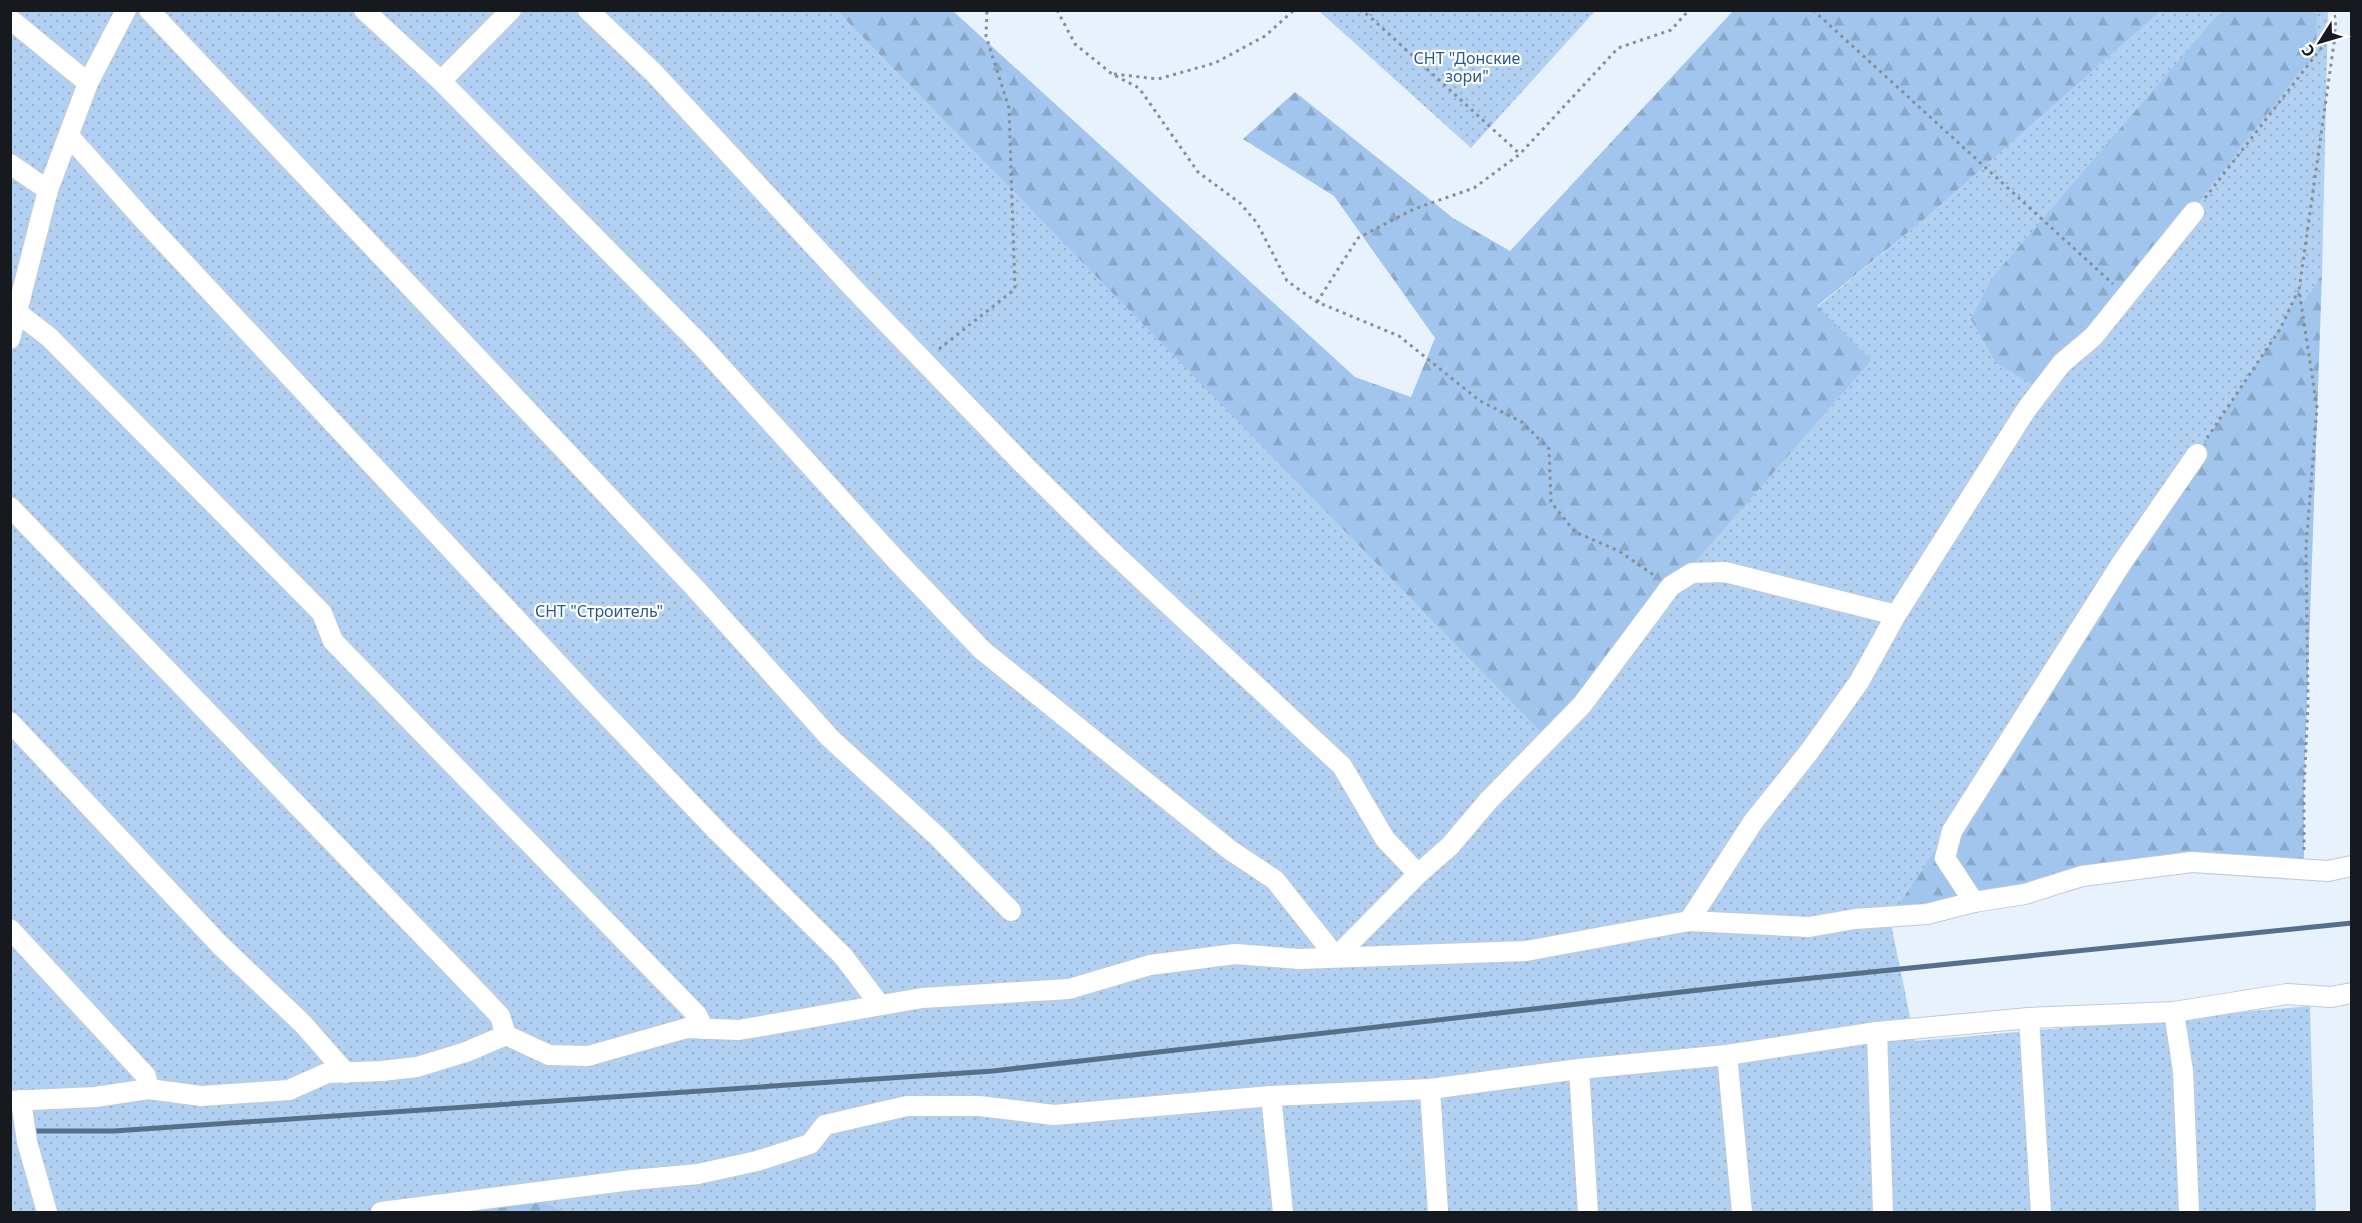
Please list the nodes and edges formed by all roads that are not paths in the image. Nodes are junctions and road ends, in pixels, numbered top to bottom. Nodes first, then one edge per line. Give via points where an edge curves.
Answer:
1 (126, 10) edge
2 (148, 10) edge
3 (364, 10) edge
4 (511, 10) edge
5 (588, 10) edge
6 (10, 19) edge
7 (441, 81) junction
8 (88, 83) junction
9 (69, 136) junction
10 (10, 164) edge
11 (48, 190) junction
12 (2194, 212) road end
13 (17, 300) edge
14 (10, 339) edge
15 (2197, 454) road end
16 (10, 507) edge
17 (1896, 615) junction
18 (10, 722) edge
19 (2352, 866) edge
20 (1418, 873) junction
21 (1974, 903) junction
22 (1011, 911) dead end
23 (1689, 921) junction
24 (10, 930) edge
25 (1336, 957) junction
26 (2352, 993) edge
27 (880, 1005) junction
28 (2175, 1012) junction
29 (2029, 1018) junction
30 (704, 1029) junction
31 (1877, 1032) junction
32 (506, 1035) junction
33 (1727, 1055) junction
34 (1579, 1069) junction
35 (346, 1073) junction
36 (149, 1089) junction
37 (1430, 1089) junction
38 (1271, 1096) junction
39 (16, 1100) edge
40 (50, 1211) edge
41 (381, 1212) edge
42 (1283, 1212) edge
43 (1438, 1212) edge
44 (1588, 1212) edge
45 (1742, 1212) edge
46 (1883, 1212) edge
47 (2041, 1212) edge
48 (2189, 1212) edge

1 - 8 lane
2 - 22 lane via 695,588 830,738 937,836
3 - 7 lane
4 - 7 lane
5 - 20 lane via 654,73 1024,466 1342,766 1385,839
6 - 8 lane
7 - 25 lane via 700,344 982,650 1230,850 1275,880
8 - 9 lane
9 - 11 lane
9 - 27 lane via 589,697 843,956
10 - 11 lane
11 - 13 lane
12 - 17 lane via 2093,337 2062,363 2026,410
13 - 14 lane
13 - 30 lane via 322,613 333,641 697,1016
15 - 21 lane via 2121,564 1952,831 1945,858
16 - 32 lane via 500,1016
17 - 20 lane via 1725,572 1692,573 1671,586 1582,705 1488,801 1450,846
17 - 23 lane via 1859,682 1753,822
18 - 35 lane
19 - 21 lane via 2328,872 2192,862 2082,876 2025,894
20 - 25 lane
21 - 23 lane via 1928,914 1809,927
23 - 25 lane via 1526,951
24 - 36 lane via 146,1076
25 - 27 lane via 1299,959 1235,954 1150,965 1069,989 922,998
26 - 28 lane via 2331,997 2287,994
27 - 30 lane via 739,1030
28 - 29 lane
28 - 48 lane
29 - 31 lane
29 - 47 lane
30 - 32 lane via 687,1028 588,1056 549,1055
31 - 33 lane
31 - 46 lane
32 - 35 lane via 417,1067
33 - 34 lane
33 - 45 lane
34 - 37 lane
34 - 44 lane
35 - 36 lane via 327,1073 289,1090 201,1096
36 - 39 lane via 95,1097
37 - 38 lane
37 - 43 lane
38 - 41 lane via 1054,1114 979,1106 907,1106 825,1125 810,1144 698,1174
38 - 42 lane
39 - 40 lane

